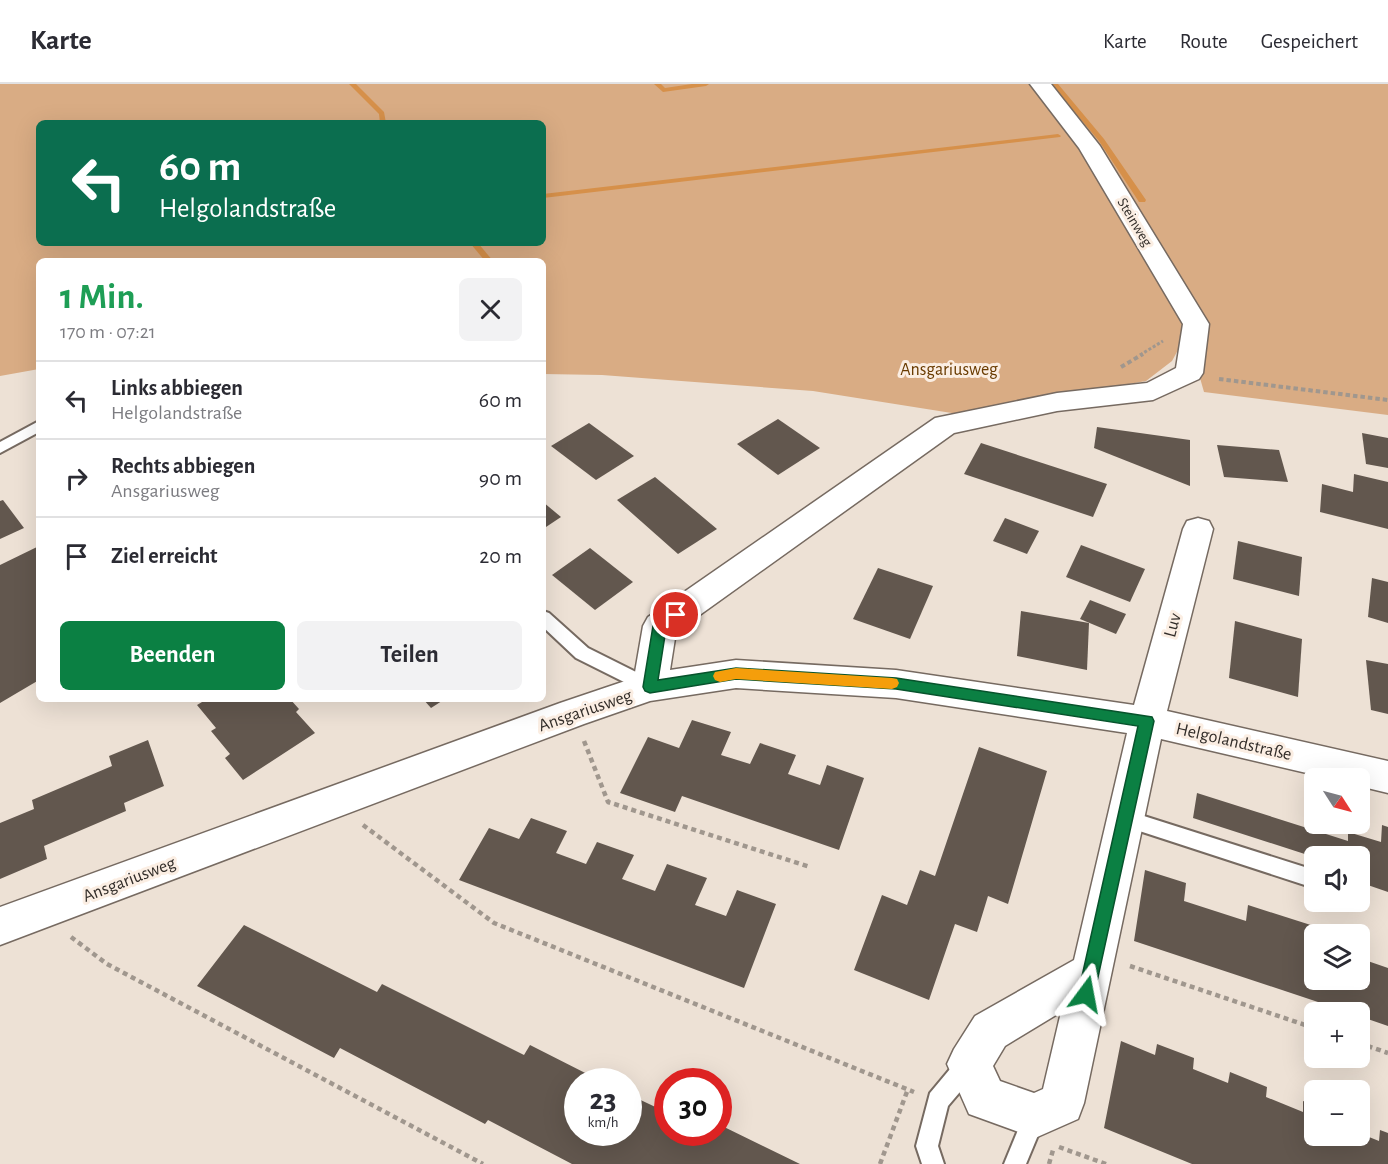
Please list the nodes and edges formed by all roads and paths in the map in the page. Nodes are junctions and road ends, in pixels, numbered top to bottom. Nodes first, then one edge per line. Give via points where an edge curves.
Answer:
1 (1040, 84) edge
2 (1189, 373) junction
3 (1388, 400) edge
4 (36, 428) edge
5 (0, 448) edge
6 (1198, 529) dead end
7 (546, 621) edge
8 (650, 687) junction
9 (572, 713) junction
10 (1147, 721) junction
11 (1388, 777) edge
12 (331, 802) junction
13 (1125, 818) junction
14 (810, 867) dead end
15 (1304, 876) edge
16 (39, 913) junction
17 (0, 926) edge
18 (1094, 963) junction
19 (1304, 1025) edge
20 (1370, 1047) edge
21 (1388, 1053) edge
22 (969, 1064) junction
23 (908, 1089) junction
24 (938, 1101) junction
25 (1032, 1126) junction
26 (483, 1164) edge
27 (880, 1164) edge
28 (933, 1164) edge
29 (1015, 1164) edge
30 (1106, 1164) edge

1 - 2 street, Steinweg via 1089,146 1196,324
2 - 3 path via 1247,384
2 - 8 street, Ansgariusweg via 1153,391 1057,402 945,425 660,626
4 - 5 lane
6 - 10 street, Luv
7 - 8 lane via 582,653
8 - 9 street, Ansgariusweg
8 - 10 street, Helgolandstraße via 736,674 896,684
9 - 12 street, Ansgariusweg
9 - 14 path via 609,802
10 - 11 street, Helgolandstraße
10 - 13 street, Luv
12 - 16 street, Ansgariusweg
12 - 23 path via 494,923
13 - 15 lane
13 - 18 street, Luv
16 - 17 street, Ansgariusweg
16 - 26 path via 107,964
18 - 19 path
18 - 22 street via 990,1031
18 - 25 street, Luv via 1062,1103
20 - 21 path
22 - 24 lane
22 - 25 street via 985,1098
23 - 24 path
23 - 27 path
24 - 28 lane via 927,1146
25 - 29 lane
25 - 30 path

